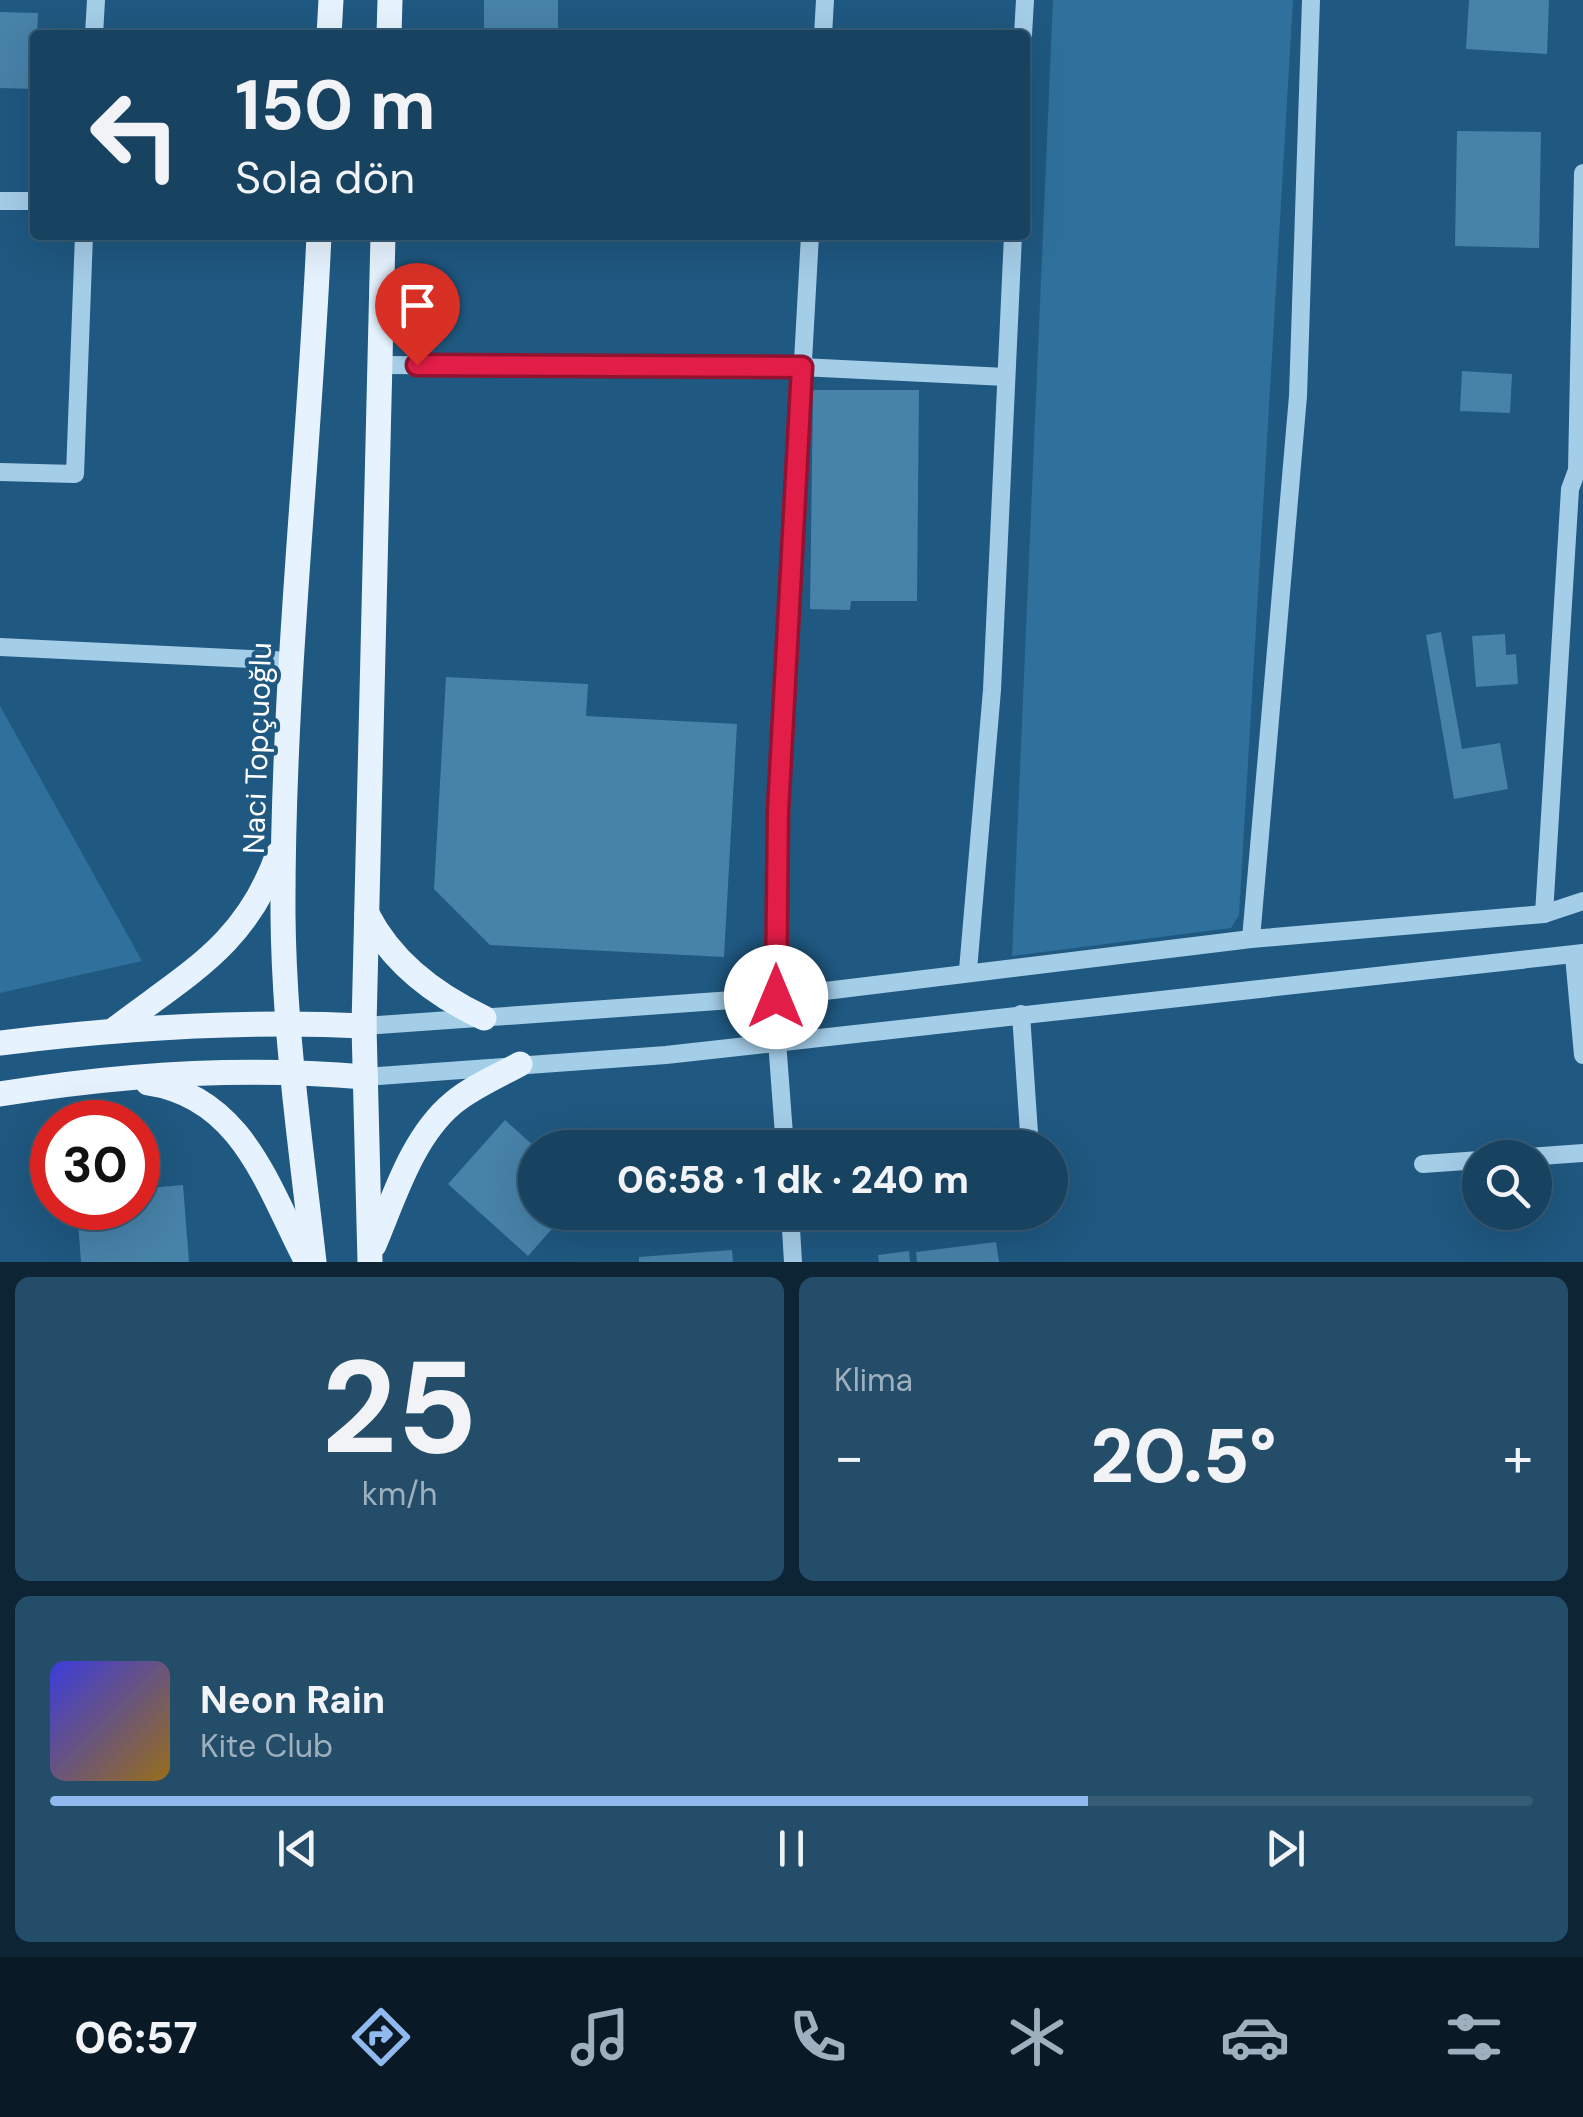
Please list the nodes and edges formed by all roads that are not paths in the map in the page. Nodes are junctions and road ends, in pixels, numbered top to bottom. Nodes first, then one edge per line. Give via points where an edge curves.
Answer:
1 (96, 0) edge
2 (330, 0) edge
3 (390, 0) edge
4 (824, 0) edge
5 (1025, 0) edge
6 (1311, 0) edge
7 (94, 30) edge
8 (329, 30) edge
9 (389, 30) edge
10 (823, 30) edge
11 (1023, 30) edge
12 (1583, 173) edge
13 (0, 201) edge
14 (30, 201) edge
15 (84, 240) edge
16 (320, 240) edge
17 (383, 240) edge
18 (810, 240) edge
19 (1013, 240) edge
20 (378, 365) junction
21 (802, 367) junction
22 (1006, 378) junction
23 (0, 472) edge
24 (0, 647) edge
25 (293, 660) junction
26 (287, 830) junction
27 (1583, 901) edge
28 (366, 911) junction
29 (1544, 914) junction
30 (1250, 938) junction
31 (1579, 954) edge
32 (968, 970) junction
33 (776, 997) junction
34 (1021, 1014) junction
35 (484, 1018) junction
36 (289, 1022) junction
37 (364, 1026) junction
38 (114, 1029) junction
39 (777, 1040) junction
40 (0, 1044) edge
41 (1583, 1055) edge
42 (520, 1064) junction
43 (293, 1070) junction
44 (103, 1077) junction
45 (365, 1077) junction
46 (0, 1094) edge
47 (784, 1130) edge
48 (1029, 1130) edge
49 (1583, 1153) edge
50 (1552, 1155) edge
51 (1462, 1161) edge
52 (1424, 1164) dead end
53 (791, 1230) edge
54 (370, 1258) edge
55 (311, 1262) edge
56 (793, 1262) edge

1 - 7 street
2 - 8 main road
3 - 9 main road
4 - 10 street
5 - 11 street
6 - 30 street via 1298,396
12 - 29 street via 1577,470 1570,489
13 - 14 street
15 - 23 street via 75,474
16 - 25 main road, Naci Topçuoğlu
17 - 20 main road
18 - 21 street
19 - 22 street
20 - 21 street
20 - 28 main road
21 - 22 street
21 - 33 street via 777,828
22 - 32 street via 992,690
24 - 25 street
25 - 26 main road, Naci Topçuoğlu
26 - 36 main road, Naci Topçuoğlu
26 - 38 main road via 263,896 231,940
27 - 29 street
28 - 35 main road via 421,981
28 - 37 main road
29 - 30 street
30 - 32 street
31 - 34 street
31 - 41 street
32 - 33 street
33 - 35 street
34 - 39 street
34 - 48 street
35 - 37 street
36 - 37 main road
36 - 38 main road
36 - 43 main road, Naci Topçuoğlu
37 - 45 main road
38 - 40 main road
39 - 42 street
39 - 47 street
42 - 45 street
42 - 54 main road via 438,1118 402,1176
43 - 44 main road
43 - 45 main road
43 - 55 main road, Naci Topçuoğlu
44 - 46 main road
44 - 55 main road via 166,1086 207,1103 248,1144
45 - 54 main road
49 - 50 street
51 - 52 street
53 - 56 street

